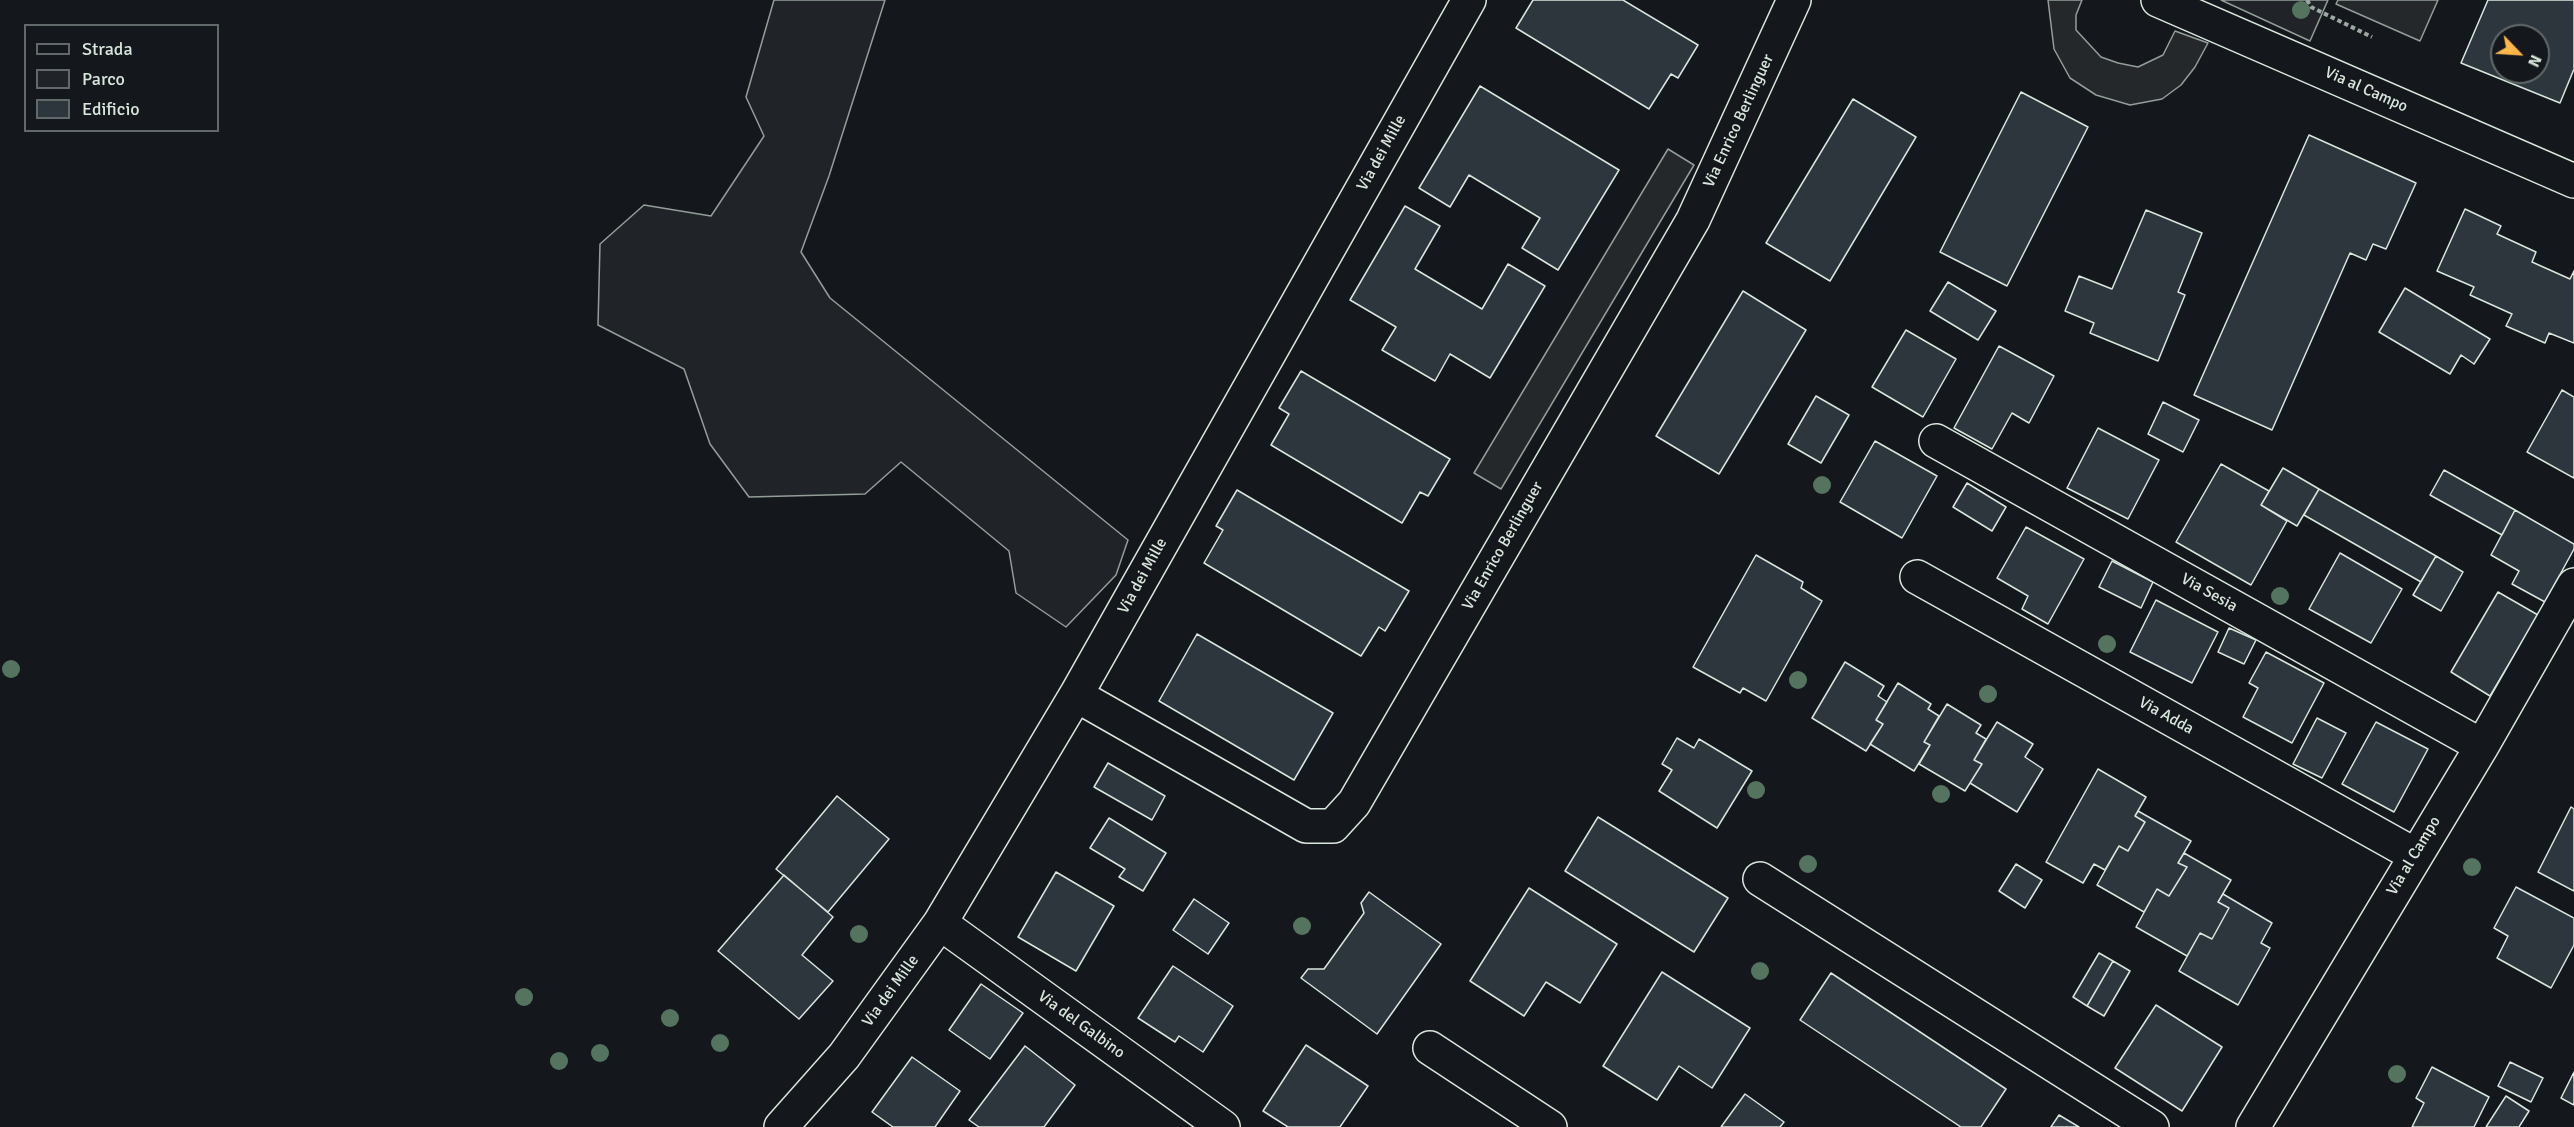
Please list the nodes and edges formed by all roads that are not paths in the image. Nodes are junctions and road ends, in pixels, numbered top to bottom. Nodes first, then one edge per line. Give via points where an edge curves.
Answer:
1 (1469, 0) edge
2 (1794, 0) edge
3 (2158, 0) edge
4 (2574, 181) edge
5 (1936, 441) dead end
6 (1917, 577) dead end
7 (2574, 585) edge
8 (1076, 695) junction
9 (2482, 746) junction
10 (2415, 855) junction
11 (1760, 879) dead end
12 (940, 922) junction
13 (1430, 1048) dead end
14 (781, 1127) edge
15 (1223, 1127) edge
16 (1550, 1127) edge
17 (2152, 1127) edge
18 (2253, 1127) edge

1 - 8 street, Via dei Mille
2 - 8 street, Via Enrico Berlinguer via 1693,220 1354,803 1333,826 1306,826
3 - 4 street, Via al Campo
5 - 9 street, Via Sesia
6 - 10 street, Via Adda
7 - 9 street, Via al Campo
8 - 12 street, Via dei Mille
9 - 10 street, Via al Campo
10 - 18 street, Via al Campo
11 - 17 street
12 - 14 street, Via dei Mille via 844,1056
12 - 15 street, Via del Galbino
13 - 16 street

